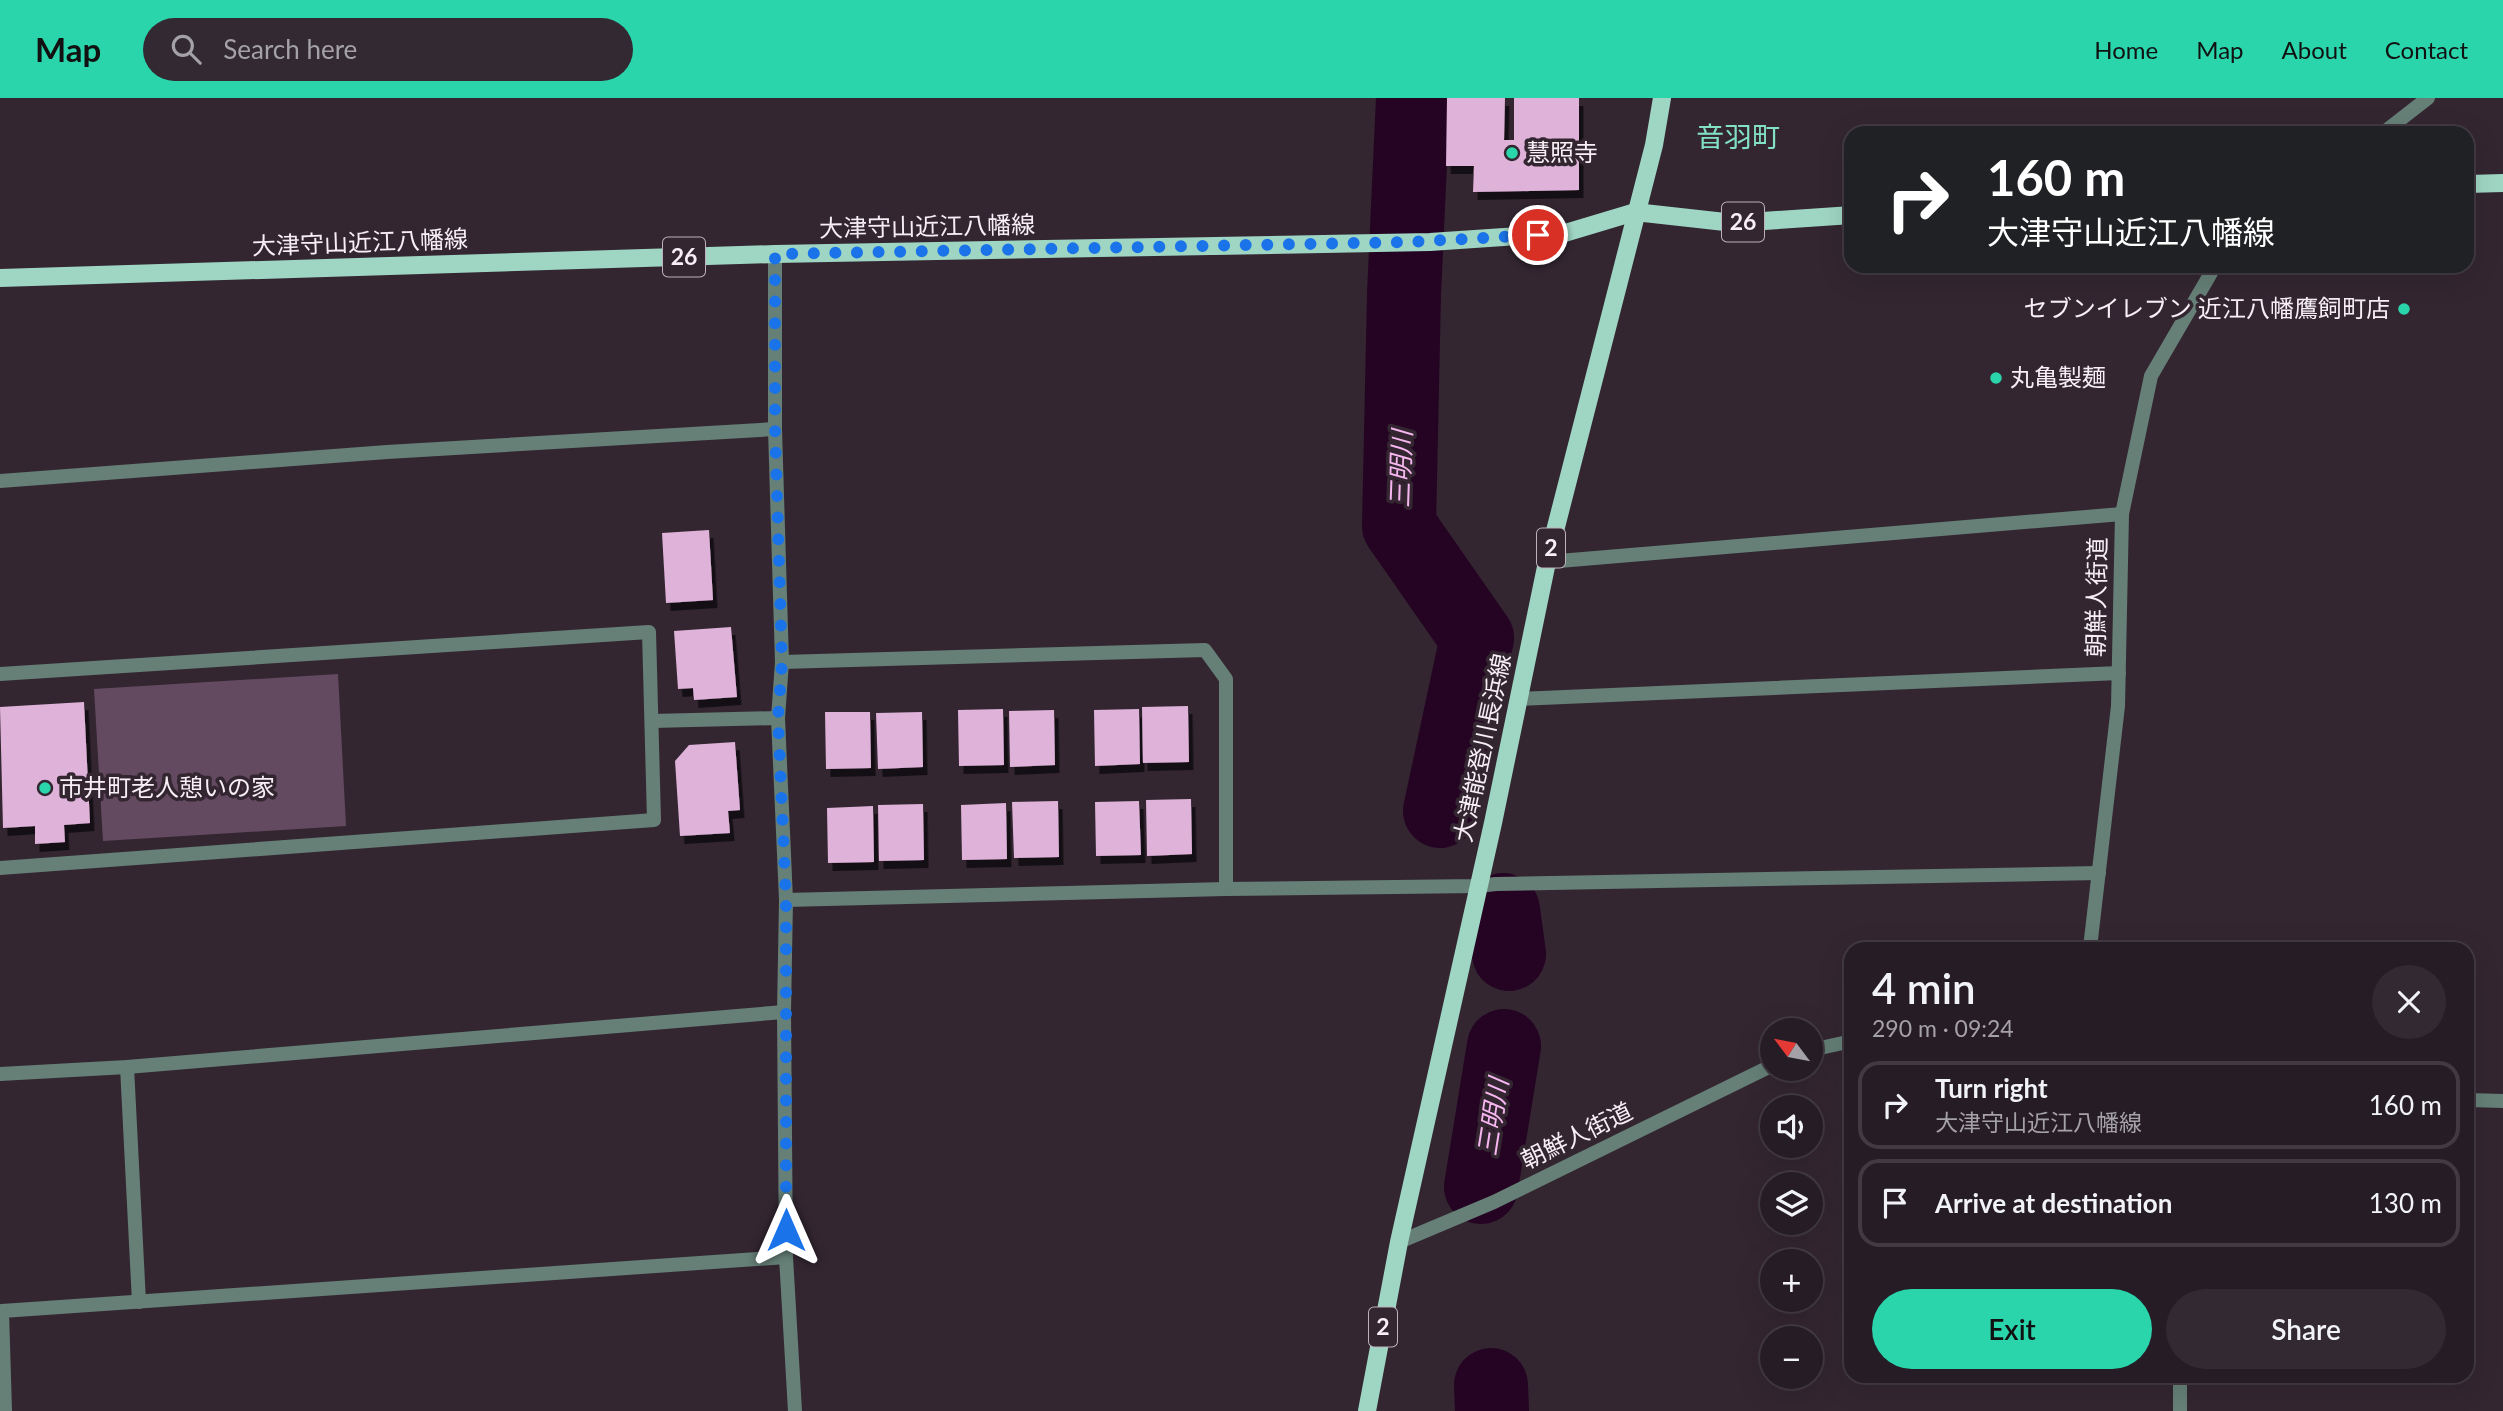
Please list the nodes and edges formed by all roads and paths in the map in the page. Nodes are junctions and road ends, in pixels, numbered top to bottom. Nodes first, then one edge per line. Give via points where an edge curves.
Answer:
1 (1662, 98) edge
2 (2428, 98) edge
3 (2392, 126) edge
4 (2503, 183) edge
5 (2474, 184) edge
6 (1635, 212) junction
7 (1844, 216) edge
8 (775, 254) junction
9 (2211, 273) edge
10 (0, 278) edge
11 (775, 429) junction
12 (0, 481) edge
13 (2122, 514) junction
14 (1547, 562) junction
15 (782, 662) junction
16 (2119, 673) junction
17 (0, 674) edge
18 (1518, 699) junction
19 (778, 718) junction
20 (652, 721) junction
21 (0, 868) edge
22 (2099, 873) junction
23 (1478, 886) junction
24 (1226, 889) junction
25 (786, 900) junction
26 (2092, 942) edge
27 (784, 1012) junction
28 (1844, 1043) edge
29 (1824, 1047) edge
30 (127, 1067) junction
31 (1760, 1071) edge
32 (0, 1073) edge
33 (2474, 1100) edge
34 (2503, 1101) edge
35 (1399, 1242) junction
36 (786, 1257) junction
37 (139, 1302) junction
38 (2180, 1383) edge
39 (5, 1411) edge
40 (795, 1411) edge
41 (1367, 1411) edge
42 (2180, 1411) edge

1 - 6 main road, 大津能登川長浜線 / 2
2 - 3 street
4 - 5 main road
6 - 7 main road, 大津守山近江八幡線 / 26 via 1734,223
6 - 8 main road, 大津守山近江八幡線 / 26 via 1565,233 1430,242
6 - 14 main road, 大津能登川長浜線 / 2
8 - 10 main road, 大津守山近江八幡線 / 26
8 - 11 street
9 - 13 street, 朝鮮人街道 via 2151,376
11 - 12 street
11 - 15 street
13 - 14 street
13 - 16 street, 朝鮮人街道
14 - 18 main road, 大津能登川長浜線 / 2
15 - 19 street
15 - 24 street via 1205,650 1226,679
16 - 18 street
16 - 22 street, 朝鮮人街道
17 - 20 street via 649,632
18 - 23 main road, 大津能登川長浜線 / 2
19 - 20 street
19 - 25 street
20 - 21 street via 654,820
22 - 23 street
22 - 26 street, 朝鮮人街道
23 - 24 street
23 - 35 main road, 大津能登川長浜線 / 2
24 - 25 street
25 - 27 street
27 - 30 street
27 - 36 street
28 - 29 street
30 - 32 street
30 - 37 street
31 - 35 street, 朝鮮人街道 via 1494,1202
33 - 34 street
35 - 41 main road, 大津能登川長浜線 / 2
36 - 37 street
36 - 40 street
37 - 39 street via 2,1311
38 - 42 street

